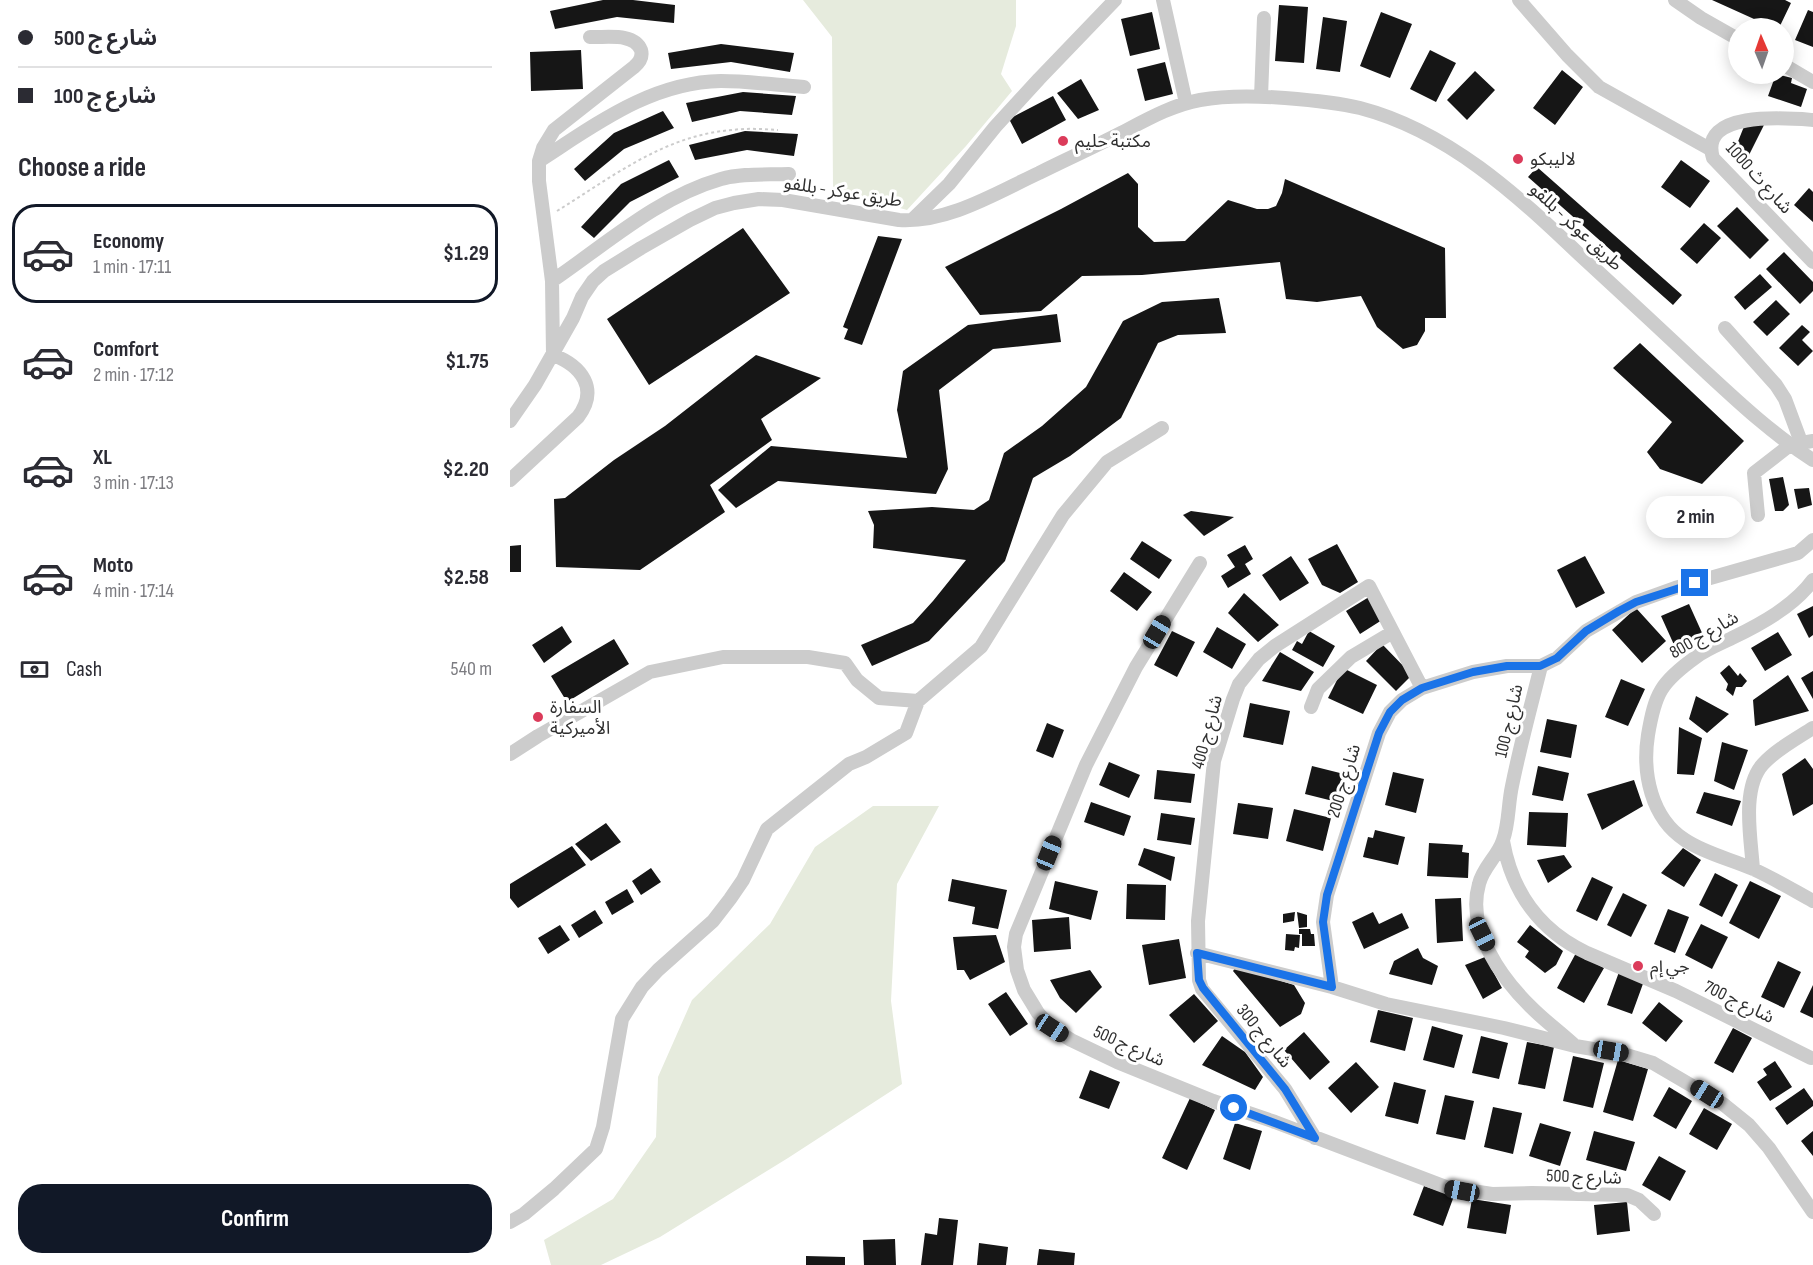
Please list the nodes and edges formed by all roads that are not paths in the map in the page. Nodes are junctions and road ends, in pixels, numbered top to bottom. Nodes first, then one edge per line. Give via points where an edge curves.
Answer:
1 (1115, 0) edge
2 (1163, 0) edge
3 (1519, 0) edge
4 (1675, 0) edge
5 (1264, 18) dead end
6 (1728, 33) edge
7 (590, 37) dead end
8 (1794, 71) edge
9 (1813, 81) edge
10 (804, 87) dead end
11 (1261, 97) junction
12 (1186, 103) junction
13 (1813, 120) edge
14 (1710, 149) junction
15 (539, 161) junction
16 (789, 174) dead end
17 (912, 220) junction
18 (1813, 262) edge
19 (552, 281) junction
20 (1725, 328) dead end
21 (553, 355) junction
22 (510, 421) edge
23 (1162, 428) dead end
24 (1801, 443) edge
25 (1813, 460) edge
26 (510, 480) edge
27 (1758, 515) dead end
28 (1813, 540) edge
29 (1200, 563) dead end
30 (1813, 580) edge
31 (1393, 632) junction
32 (1540, 666) junction
33 (1422, 688) junction
34 (918, 701) junction
35 (1311, 707) dead end
36 (1813, 728) edge
37 (510, 754) edge
38 (1503, 841) junction
39 (1753, 869) junction
40 (1813, 901) edge
41 (1197, 953) junction
42 (1332, 987) junction
43 (1575, 1046) junction
44 (1811, 1058) dead end
45 (1315, 1138) junction
46 (1813, 1212) edge
47 (1654, 1214) dead end
48 (510, 1222) edge

1 - 17 street
2 - 12 street
3 - 14 street via 1599,87
4 - 6 street
5 - 11 street
7 - 15 street via 628,39 639,46 642,58 554,130
8 - 9 street
10 - 15 street via 721,81 668,89 629,105
11 - 12 street, طريق عوكر - بللفو via 1216,97
11 - 24 street, طريق عوكر - بللفو via 1360,108 1430,137 1485,170 1742,405
12 - 17 street, طريق عوكر - بللفو via 988,198 952,212
13 - 14 street, شارع ث 1000 via 1746,120 1723,129
14 - 18 street, شارع ث 1000 via 1713,158
15 - 19 street
16 - 19 street via 733,176 698,188 651,212
17 - 21 street, طريق عوكر - بللفو via 783,200 759,199 715,208 622,260 593,281
19 - 21 street
20 - 24 street via 1776,385
21 - 22 street, طريق عوكر - بللفو
21 - 26 street via 576,368 583,379 589,393 586,407
23 - 34 street via 1107,462 1063,515 981,646
24 - 25 street, طريق عوكر - بللفو
24 - 27 street via 1754,473
28 - 32 street, شارع ج 100 via 1798,554 1636,602 1586,631 1557,658
29 - 45 street, شارع ج 500 via 1136,667 1086,765 1016,934 1017,970 1038,1013 1071,1040 1202,1097
30 - 39 street, شارع ج 800 via 1759,624 1698,655 1671,675 1652,712 1648,774 1651,795 1668,826 1703,850
31 - 33 street
31 - 35 street via 1351,657 1318,689
31 - 41 street, شارع ج 400 via 1369,586 1275,646 1239,684 1214,760
32 - 33 street, شارع ج 200 via 1489,669
32 - 38 street, شارع ج 100
33 - 42 street, شارع ج 200 via 1402,700 1383,723 1327,895 1323,922
34 - 37 street via 879,698 857,680 845,663 808,657 723,657 650,672
34 - 48 street via 906,733 849,764 767,829 743,880 719,914 642,987 622,1019 596,1149 546,1196
36 - 39 street via 1769,758 1754,778 1749,824
38 - 43 street, شارع ج 100 via 1479,883 1477,923 1515,990
38 - 44 street, شارع ج 700 via 1524,900 1564,941
39 - 40 street, شارع ج 800
41 - 42 street
41 - 45 street, شارع ج 300 via 1203,988 1285,1089
42 - 43 street via 1386,1004
43 - 46 street via 1623,1053 1653,1063 1723,1104 1769,1148
45 - 47 street, شارع ج 500 via 1446,1187 1492,1194 1627,1195

